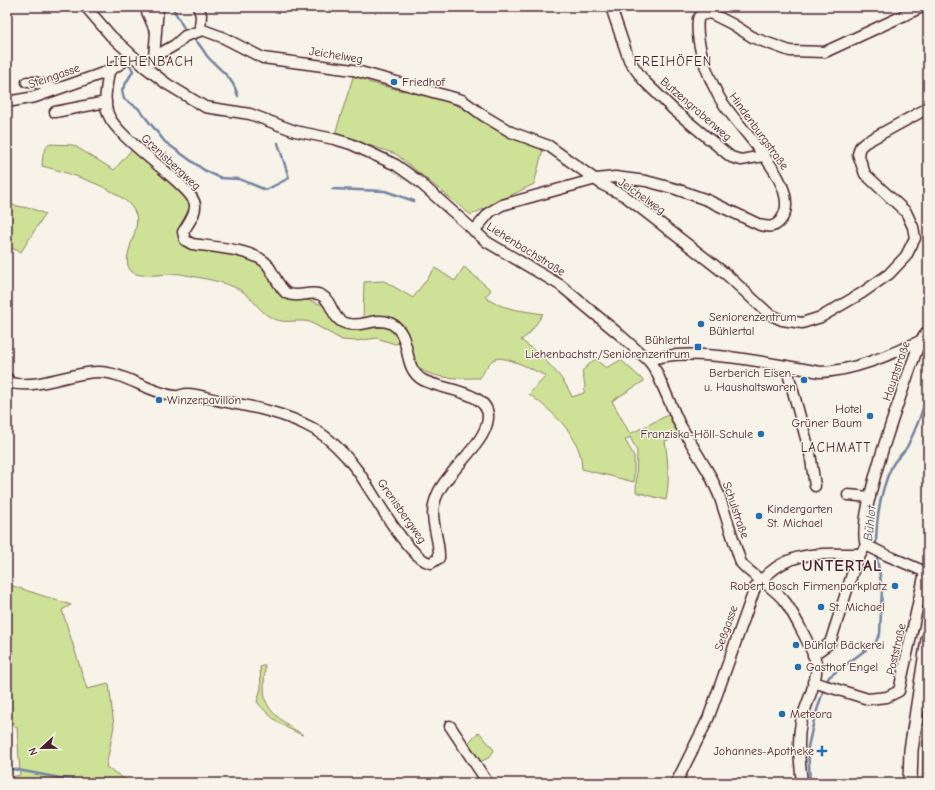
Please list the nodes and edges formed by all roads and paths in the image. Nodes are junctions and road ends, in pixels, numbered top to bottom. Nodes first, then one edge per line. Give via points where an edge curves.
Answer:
1 (86, 7) edge
2 (145, 7) edge
3 (158, 7) edge
4 (198, 7) edge
5 (611, 7) edge
6 (922, 7) edge
7 (155, 30) junction
8 (200, 30) junction
9 (132, 56) junction
10 (154, 57) junction
11 (145, 67) junction
12 (108, 71) junction
13 (26, 82) dead end
14 (55, 89) junction
15 (7, 102) edge
16 (106, 102) junction
17 (928, 108) edge
18 (56, 112) dead end
19 (763, 156) junction
20 (596, 179) junction
21 (474, 231) junction
22 (928, 331) edge
23 (920, 341) junction
24 (649, 361) junction
25 (786, 366) junction
26 (7, 378) edge
27 (815, 486) dead end
28 (848, 495) dead end
29 (870, 497) junction
30 (868, 546) junction
31 (859, 554) junction
32 (926, 572) edge
33 (760, 581) junction
34 (928, 639) edge
35 (813, 655) junction
36 (821, 684) junction
37 (450, 726) dead end
38 (488, 783) edge
39 (676, 783) edge
40 (802, 783) edge
41 (910, 783) edge

1 - 9 street, Liehenbachstraße
2 - 7 street
3 - 7 street
4 - 8 street via 201,15
5 - 19 street, Butzengrabenweg via 629,60 644,81 674,110 731,157 741,160
6 - 19 street, Hindenburgstraße via 825,52 810,53 790,51 754,38 710,13 701,15 697,23 702,58 718,96
7 - 10 street
8 - 10 street via 185,36
8 - 20 street, Jeichelweg via 222,37 263,58 353,70 462,100 511,132 549,146
9 - 11 street, Liehenbachstraße
9 - 12 street
10 - 11 street
11 - 21 street, Liehenbachstraße via 205,107 250,114 278,126 334,139 376,155 417,180
12 - 14 street, Steingasse
12 - 16 street, Grenisbergweg
13 - 14 street
14 - 15 street, Steingasse via 35,97
16 - 18 street
16 - 26 street, Grenisbergweg via 108,113 120,132 193,198 196,206 183,232 185,240 192,244 243,252 259,258 266,263 286,293 298,296 320,294 334,316 348,324 377,320 391,324 403,334 413,373 419,378 484,403 488,410 485,430 438,493 433,527 439,558 431,563 414,553 335,444 290,418 244,405 188,394 176,396 142,387 115,375 98,372 29,385 11,383
17 - 20 street, Jeichelweg via 866,142 860,147 858,154 866,174 906,212 910,219 915,238 909,251 898,266 870,288 831,312 802,323 782,320 769,314 711,262 625,196
19 - 20 street, Hindenburgstraße via 784,189 787,203 780,221 768,227 676,189 646,181 615,177
20 - 21 street, Hindenburgstraße via 502,205 490,212
21 - 24 street, Liehenbachstraße via 487,242 560,285
22 - 23 street, Hauptstraße
23 - 25 street via 898,351 833,371 820,372
23 - 29 street, Hauptstraße via 887,436
24 - 25 street via 657,357 701,355
24 - 33 street, Schulstraße via 662,381 681,428 719,495 741,562
25 - 27 street via 810,453
28 - 29 street
29 - 30 street, Hauptstraße via 864,531
30 - 31 street
30 - 32 street
31 - 33 street, Seßgasse via 808,554 796,557
31 - 35 street via 830,643
32 - 36 street, Poststraße via 899,691 887,697 868,698
33 - 35 street, Schulstraße via 786,603
33 - 39 street, Seßgasse via 755,588 708,719
34 - 41 main road via 911,750
35 - 36 street
36 - 40 street via 801,724
37 - 38 street

